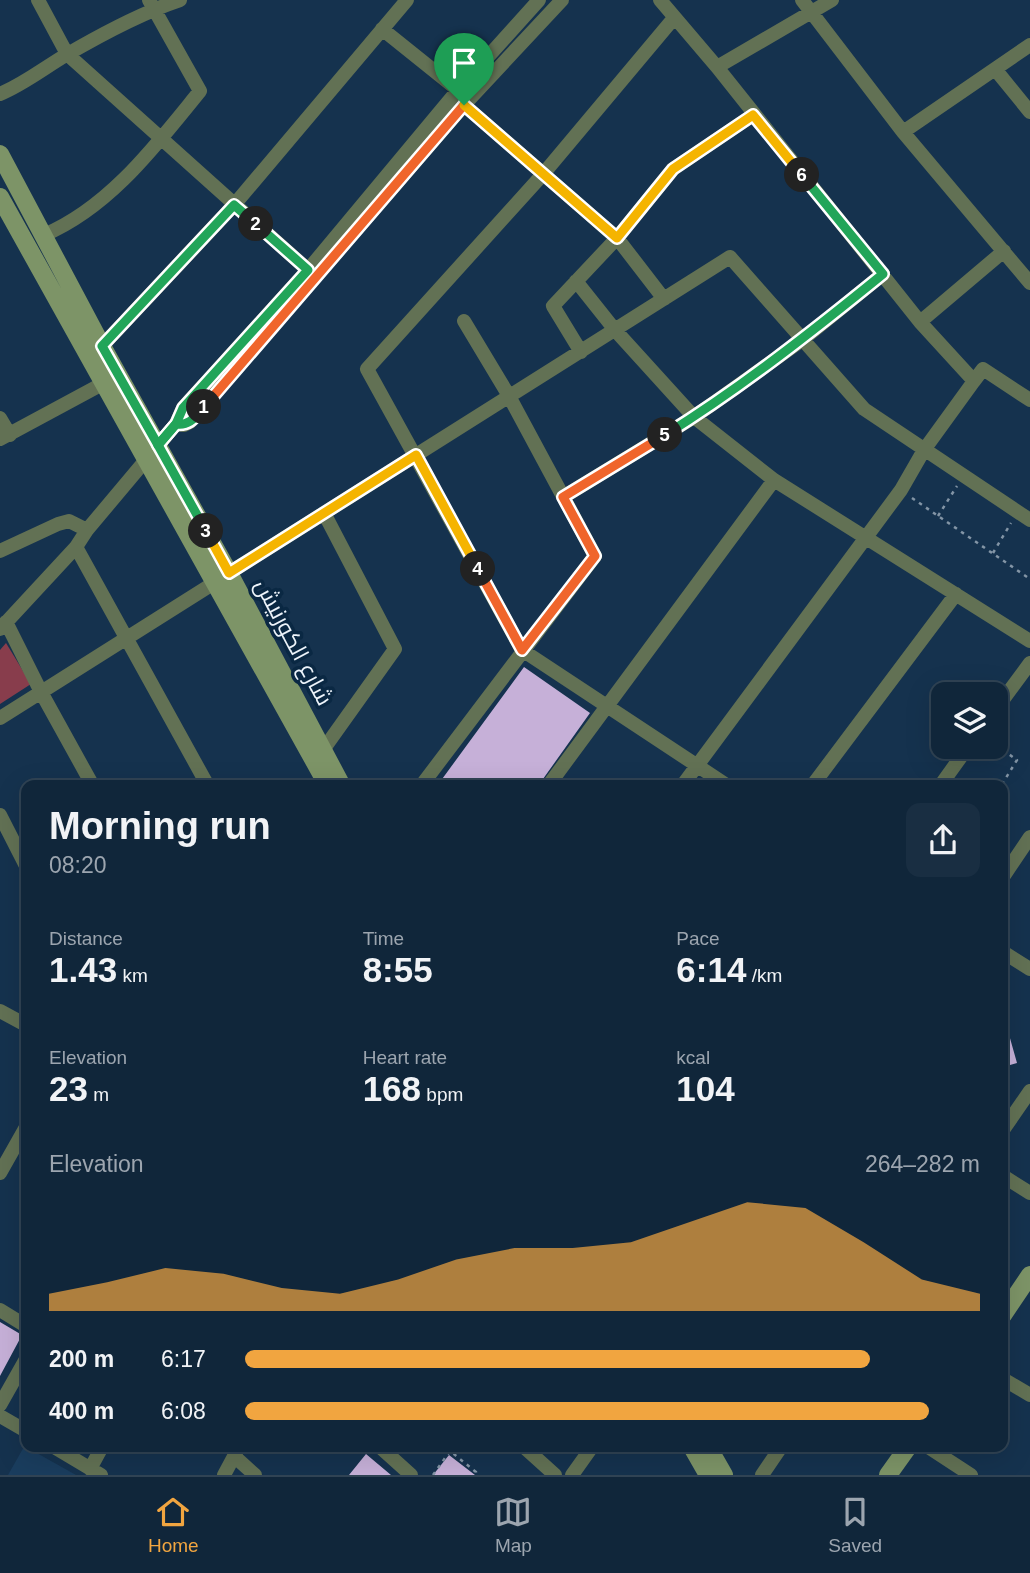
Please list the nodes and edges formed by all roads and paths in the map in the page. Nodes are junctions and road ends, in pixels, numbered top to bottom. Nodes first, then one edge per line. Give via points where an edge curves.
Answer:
1 (38, 0) edge
2 (180, 0) edge
3 (407, 0) edge
4 (540, 0) edge
5 (562, 0) edge
6 (660, 0) edge
7 (832, 0) edge
8 (151, 5) edge
9 (805, 6) edge
10 (674, 18) junction
11 (382, 29) junction
12 (1030, 45) edge
13 (67, 54) junction
14 (717, 67) junction
15 (995, 69) junction
16 (458, 90) junction
17 (0, 93) edge
18 (464, 105) junction
19 (1030, 112) edge
20 (753, 115) junction
21 (903, 132) junction
22 (160, 139) junction
23 (0, 154) edge
24 (544, 173) junction
25 (0, 197) edge
26 (234, 205) junction
27 (44, 236) junction
28 (617, 238) junction
29 (1003, 251) junction
30 (308, 270) junction
31 (883, 274) junction
32 (576, 281) junction
33 (1030, 283) edge
34 (664, 299) junction
35 (464, 321) dead end
36 (920, 322) junction
37 (615, 330) junction
38 (802, 340) junction
39 (102, 346) junction
40 (581, 352) junction
41 (974, 382) junction
42 (104, 383) junction
43 (509, 396) junction
44 (1030, 400) edge
45 (694, 417) junction
46 (0, 418) edge
47 (176, 424) junction
48 (5, 437) edge
49 (924, 450) junction
50 (152, 452) junction
51 (416, 455) junction
52 (964, 476) junction
53 (774, 480) junction
54 (901, 490) junction
55 (563, 497) junction
56 (324, 513) junction
57 (938, 516) junction
58 (1024, 516) edge
59 (87, 530) junction
60 (867, 536) junction
61 (76, 547) junction
62 (0, 551) edge
63 (993, 553) junction
64 (222, 578) junction
65 (1030, 579) edge
66 (956, 594) junction
67 (3, 625) edge
68 (126, 639) junction
69 (1030, 641) edge
70 (522, 650) junction
71 (1030, 663) edge
72 (41, 692) junction
73 (1008, 693) edge
74 (608, 707) junction
75 (0, 718) edge
76 (323, 750) junction
77 (1008, 754) edge
78 (959, 759) edge
79 (696, 766) junction
80 (90, 780) edge
81 (205, 780) edge
82 (325, 780) edge
83 (339, 780) edge
84 (425, 780) edge
85 (553, 780) edge
86 (686, 780) edge
87 (718, 780) edge
88 (816, 780) edge
89 (944, 780) edge
90 (1005, 780) edge
91 (0, 815) edge
92 (1030, 836) edge
93 (21, 856) edge
94 (1008, 869) edge
95 (1008, 955) edge
96 (1030, 969) edge
97 (0, 1011) edge
98 (21, 1022) edge
99 (1030, 1091) edge
100 (1008, 1123) edge
101 (21, 1136) edge
102 (0, 1172) edge
103 (1008, 1179) edge
104 (1030, 1193) edge
105 (1030, 1275) edge
106 (1008, 1308) edge
107 (0, 1310) edge
108 (21, 1322) edge
109 (21, 1368) edge
110 (1008, 1382) edge
111 (1030, 1395) edge
112 (0, 1405) edge
113 (0, 1416) edge
114 (21, 1428) edge
115 (62, 1452) edge
116 (101, 1452) edge
117 (237, 1452) edge
118 (386, 1452) edge
119 (449, 1452) edge
120 (451, 1452) edge
121 (530, 1452) edge
122 (586, 1452) edge
123 (695, 1452) edge
124 (711, 1452) edge
125 (778, 1452) edge
126 (904, 1452) edge
127 (936, 1452) edge
128 (96, 1472) edge
129 (224, 1475) edge
130 (255, 1475) edge
131 (411, 1475) edge
132 (433, 1475) edge
133 (474, 1475) edge
134 (555, 1475) edge
135 (572, 1475) edge
136 (708, 1475) edge
137 (723, 1475) edge
138 (762, 1475) edge
139 (888, 1475) edge
140 (971, 1475) edge

1 - 13 street
2 - 8 street
3 - 11 street
4 - 16 street
5 - 18 street
6 - 10 street
7 - 9 street
8 - 13 street
8 - 22 street via 200,91
9 - 14 street
9 - 21 street
10 - 14 street
10 - 24 street
11 - 16 street
11 - 26 street
12 - 15 street
13 - 17 street
13 - 22 street
14 - 20 street
15 - 19 street
15 - 21 street
16 - 30 street
18 - 24 street
18 - 47 street via 191,422
20 - 28 street via 673,169
20 - 31 street
21 - 29 street
22 - 26 street
22 - 27 street via 111,192
23 - 27 street, شارع الكورنيش
24 - 28 street
24 - 51 street via 366,369
25 - 42 street, شارع الكورنيش
26 - 30 street
26 - 39 street
27 - 39 street, شارع الكورنيش
28 - 32 street
28 - 34 street
29 - 33 street
29 - 36 street
30 - 47 street via 183,408
31 - 36 street
31 - 38 street
32 - 37 street
32 - 40 street via 553,306
34 - 37 street
34 - 38 street via 730,257
35 - 43 street
36 - 41 street
37 - 40 street
37 - 45 street
38 - 45 street
38 - 49 street via 864,409
39 - 50 street, شارع الكورنيش
40 - 43 street
41 - 44 street via 983,369
41 - 49 street
42 - 48 street
42 - 50 street, شارع الكورنيش
43 - 51 street
43 - 55 street
45 - 53 street
45 - 55 street
46 - 48 street
47 - 50 street
49 - 52 street
49 - 54 street
50 - 59 street
50 - 64 street, شارع الكورنيش
51 - 56 street
51 - 70 street
52 - 57 path
52 - 58 street
53 - 60 street
53 - 74 street
54 - 57 path
54 - 60 street
55 - 70 street via 595,556
56 - 64 street
56 - 76 street via 395,649
57 - 63 path
58 - 63 path
59 - 61 street
59 - 62 street via 69,521
60 - 66 street
60 - 79 street
61 - 67 street
61 - 68 street
63 - 65 path
64 - 68 street
64 - 76 street, شارع الكورنيش
64 - 82 street, شارع الكورنيش
66 - 69 street
66 - 88 street
67 - 72 street
68 - 72 street
68 - 81 street
70 - 74 street
70 - 84 street
71 - 73 street
72 - 75 street
72 - 80 street
74 - 79 street
74 - 85 street
76 - 83 street, شارع الكورنيش
77 - 90 path via 1017,760
78 - 89 street
79 - 86 street
79 - 87 street
91 - 93 street
92 - 94 street
95 - 96 street
97 - 98 street
99 - 100 street
101 - 102 street
103 - 104 street
105 - 106 street
107 - 108 street
109 - 112 street
110 - 111 street
113 - 114 street
115 - 128 street
116 - 128 street
117 - 129 street
117 - 130 street
118 - 131 street
119 - 132 path
120 - 133 path via 476,1472
121 - 134 street
122 - 135 street
123 - 136 street
124 - 137 street
125 - 138 street
126 - 139 street
127 - 140 street

